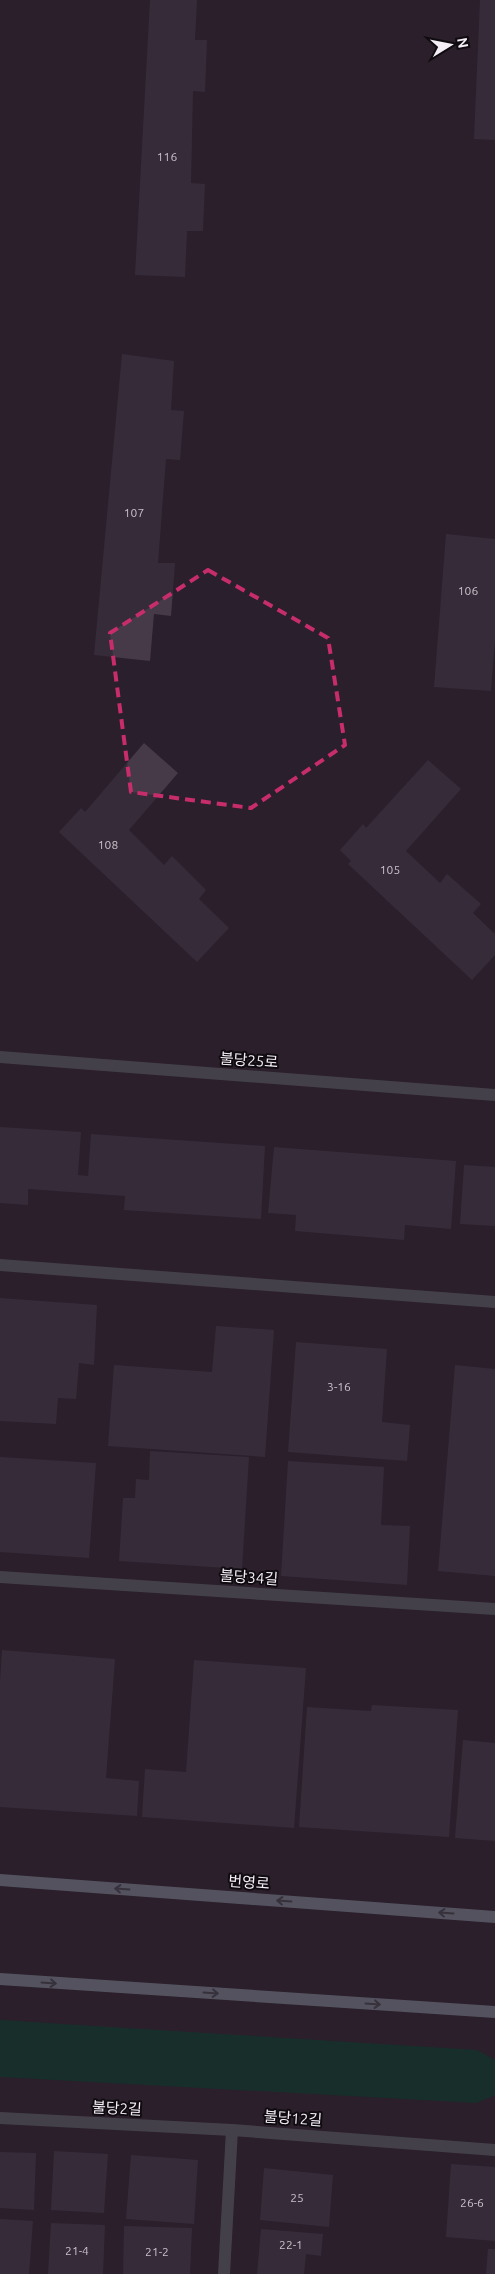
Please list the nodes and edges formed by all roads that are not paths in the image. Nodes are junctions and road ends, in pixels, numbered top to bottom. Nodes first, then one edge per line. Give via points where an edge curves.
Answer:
1 (0, 1057) edge
2 (495, 1095) edge
3 (0, 1265) edge
4 (495, 1302) edge
5 (0, 1577) edge
6 (495, 1609) edge
7 (0, 1880) edge
8 (495, 1917) edge
9 (0, 1979) edge
10 (495, 2012) edge
11 (0, 2118) edge
12 (232, 2130) junction
13 (495, 2150) edge
14 (224, 2274) edge

1 - 2 street, 불당25로
3 - 4 street
5 - 6 street, 불당34길
8 -> 7 main road, 번영로
9 -> 10 main road
11 - 12 street, 불당2길
12 - 13 street, 불당12길
12 - 14 street

